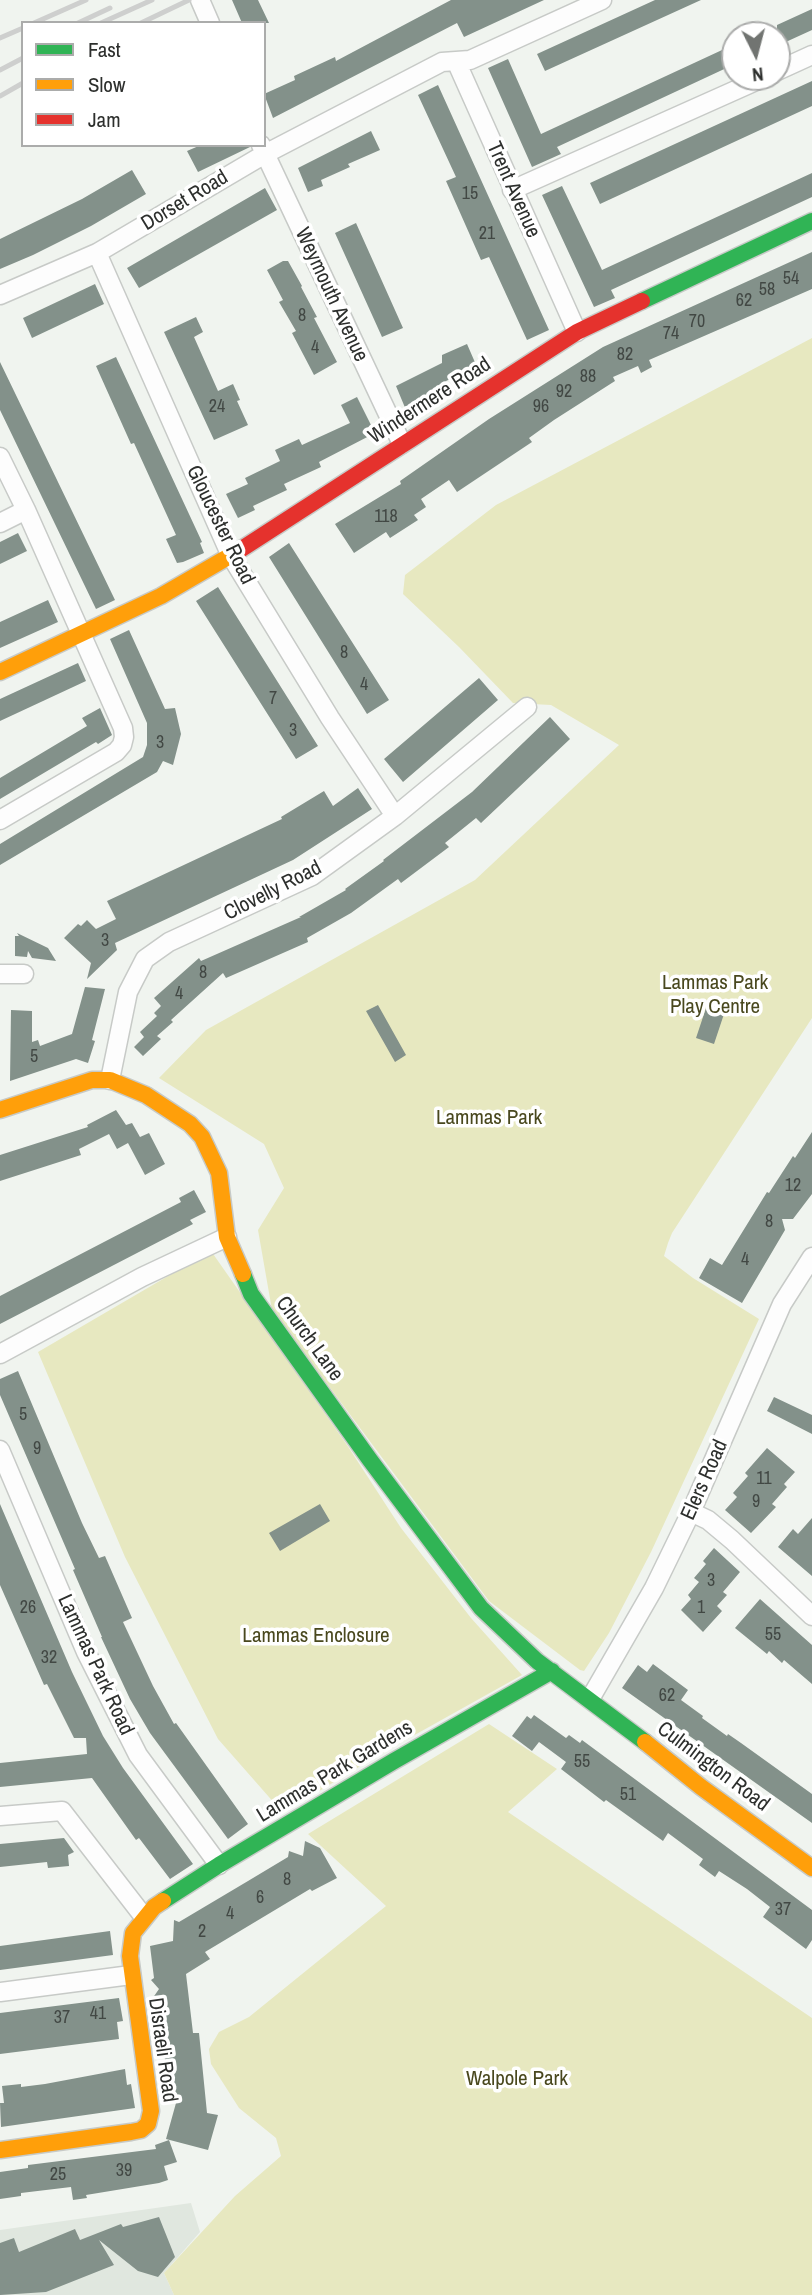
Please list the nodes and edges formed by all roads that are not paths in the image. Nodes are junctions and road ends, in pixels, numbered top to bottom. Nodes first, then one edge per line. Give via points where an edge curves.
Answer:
1 (603, 0) edge
2 (201, 2) edge
3 (209, 21) edge
4 (812, 55) edge
5 (449, 61) junction
6 (791, 65) edge
7 (734, 91) edge
8 (263, 150) edge
9 (512, 190) junction
10 (812, 221) edge
11 (97, 253) junction
12 (0, 295) edge
13 (577, 332) junction
14 (402, 444) junction
15 (0, 457) edge
16 (26, 510) junction
17 (0, 523) edge
18 (231, 556) junction
19 (81, 635) junction
20 (0, 672) edge
21 (527, 708) dead end
22 (395, 816) junction
23 (0, 820) edge
24 (0, 974) edge
25 (24, 974) dead end
26 (110, 1080) junction
27 (0, 1110) edge
28 (227, 1237) junction
29 (812, 1256) edge
30 (0, 1354) edge
31 (0, 1450) edge
32 (691, 1512) junction
33 (812, 1616) edge
34 (552, 1671) junction
35 (590, 1699) junction
36 (0, 1816) edge
37 (219, 1865) junction
38 (812, 1868) edge
39 (144, 1917) junction
40 (131, 1975) junction
41 (0, 1992) edge
42 (0, 2150) edge

1 - 5 street, Dorset Road via 470,60
2 - 3 street
4 - 6 street
5 - 8 street, Dorset Road
5 - 9 street, Trent Avenue
7 - 9 street
8 - 11 street, Dorset Road
8 - 14 street, Weymouth Avenue
9 - 13 street, Trent Avenue
10 - 13 street, Windermere Road
11 - 12 street, Dorset Road
11 - 18 street, Gloucester Road
13 - 14 street, Windermere Road
14 - 18 street, Windermere Road
15 - 16 street
16 - 17 street
16 - 19 street
18 - 19 street, Windermere Road
18 - 22 street, Gloucester Road
19 - 20 street, Windermere Road
19 - 23 street via 123,728 122,745
21 - 22 street, Clovelly Road
22 - 26 street, Clovelly Road via 312,876 169,942 145,958 128,992
24 - 25 street
26 - 27 street via 92,1080
26 - 28 street, Church Lane via 167,1107 202,1137 219,1173
28 - 30 street
28 - 34 street, Church Lane via 251,1294 370,1460 481,1608
29 - 32 street, Elers Road via 782,1304
31 - 37 street, Lammas Park Road via 86,1652 138,1755
32 - 33 street via 732,1540
32 - 35 street, Elers Road via 638,1618
34 - 35 street, Church Lane
34 - 37 street, Lammas Park Gardens
35 - 38 street, Culmington Road
36 - 39 street via 62,1811
37 - 39 street, Lammas Park Gardens
39 - 40 street, Disraeli Road via 133,1933
40 - 41 street
40 - 42 street, Disraeli Road via 151,2111 148,2124 131,2132

